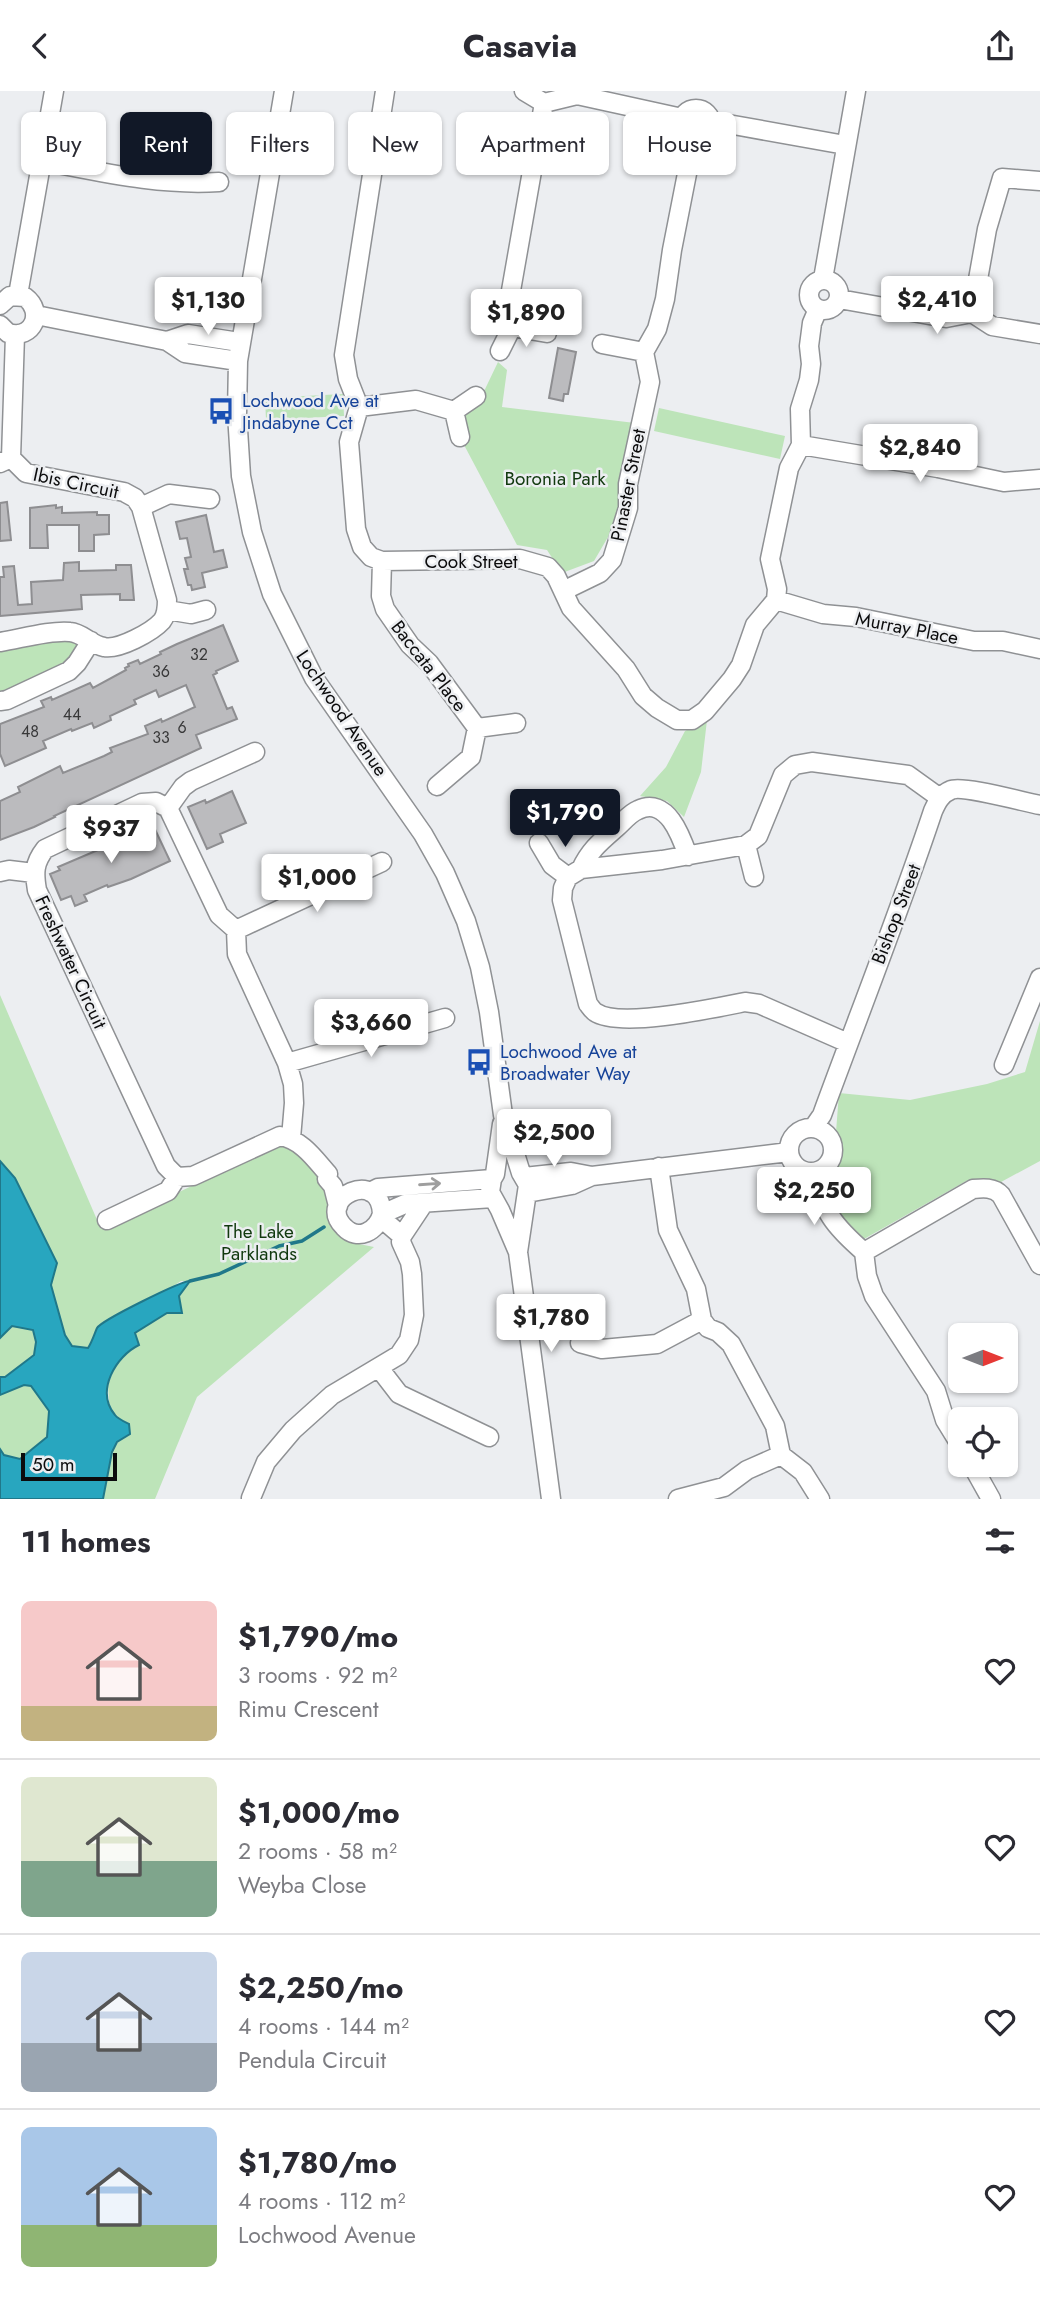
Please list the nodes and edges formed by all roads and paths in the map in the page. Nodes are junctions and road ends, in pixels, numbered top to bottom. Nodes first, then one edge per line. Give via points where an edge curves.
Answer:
1 (54, 91) edge
2 (284, 91) edge
3 (385, 91) edge
4 (524, 91) edge
5 (856, 91) edge
6 (544, 103) junction
7 (50, 112) edge
8 (655, 112) edge
9 (688, 112) edge
10 (704, 112) edge
11 (736, 125) edge
12 (845, 145) junction
13 (106, 173) edge
14 (39, 175) edge
15 (687, 175) edge
16 (1040, 181) edge
17 (219, 182) dead end
18 (823, 279) junction
19 (18, 295) junction
20 (839, 299) junction
21 (0, 305) edge
22 (818, 309) junction
23 (972, 313) junction
24 (36, 315) junction
25 (512, 327) junction
26 (7, 330) edge
27 (547, 333) dead end
28 (1040, 334) edge
29 (167, 341) junction
30 (239, 342) junction
31 (602, 344) dead end
32 (500, 351) dead end
33 (644, 352) junction
34 (238, 361) junction
35 (476, 396) dead end
36 (359, 407) junction
37 (454, 411) junction
38 (460, 437) dead end
39 (801, 445) junction
40 (6, 460) edge
41 (1040, 479) edge
42 (210, 499) dead end
43 (141, 507) junction
44 (382, 561) junction
45 (563, 591) junction
46 (776, 600) junction
47 (167, 610) junction
48 (206, 610) dead end
49 (91, 641) junction
50 (0, 642) edge
51 (1040, 649) edge
52 (0, 701) edge
53 (516, 723) dead end
54 (478, 729) junction
55 (254, 751) dead end
56 (437, 786) dead end
57 (940, 798) junction
58 (1040, 805) edge
59 (168, 808) junction
60 (539, 843) dead end
61 (746, 845) junction
62 (688, 856) junction
63 (382, 862) dead end
64 (0, 872) edge
65 (34, 873) junction
66 (574, 873) junction
67 (754, 877) dead end
68 (236, 930) junction
69 (1040, 978) edge
70 (445, 1018) dead end
71 (848, 1043) junction
72 (287, 1063) junction
73 (1004, 1065) dead end
74 (503, 1115) junction
75 (813, 1128) junction
76 (291, 1138) junction
77 (789, 1152) junction
78 (659, 1167) junction
79 (814, 1172) junction
80 (328, 1174) junction
81 (177, 1177) junction
82 (494, 1177) junction
83 (524, 1185) junction
84 (363, 1191) junction
85 (495, 1200) junction
86 (424, 1203) junction
87 (338, 1206) junction
88 (382, 1216) junction
89 (107, 1220) dead end
90 (369, 1232) junction
91 (401, 1239) junction
92 (517, 1252) junction
93 (864, 1252) junction
94 (1040, 1265) edge
95 (702, 1320) junction
96 (580, 1343) dead end
97 (379, 1368) junction
98 (948, 1423) edge
99 (489, 1437) dead end
100 (781, 1455) junction
101 (544, 1461) junction
102 (979, 1477) edge
103 (252, 1499) edge
104 (544, 1499) edge
105 (551, 1499) edge
106 (678, 1499) edge
107 (820, 1499) edge
108 (991, 1499) edge

1 - 7 street
2 - 30 street, Lochwood Avenue
3 - 36 street via 344,355
4 - 6 street
5 - 12 street
6 - 8 street via 578,95
6 - 25 street via 509,302
9 - 10 street
11 - 12 street
12 - 18 street
13 - 17 street via 148,181
14 - 19 street
15 - 33 street via 665,299 657,329
16 - 23 street via 1002,178 987,229
18 - 20 street via 836,285
18 - 22 street via 809,291 810,302
19 - 21 street
19 - 24 street via 31,302
20 - 22 street via 828,310
20 - 23 street via 946,318
22 - 39 street via 812,323 809,380 800,409
23 - 28 street via 992,326
24 - 26 street via 30,330
24 - 29 street
25 - 27 street
25 - 32 street
26 - 40 street, Ibis Circuit
29 - 30 street via 188,334
29 - 34 street via 184,353
30 - 34 street, Lochwood Avenue
31 - 33 street
33 - 45 street, Pinaster Street via 650,382 628,484 628,508 612,560 600,573
34 - 74 street, Lochwood Avenue via 242,476 252,533 272,594 314,678 398,796 445,873 480,967
35 - 37 street
36 - 37 street via 416,400
36 - 44 street via 349,442 355,529 362,547
37 - 38 street
39 - 41 street via 1004,482
39 - 46 street via 789,468 770,559
40 - 43 street, Ibis Circuit via 26,473 124,492
42 - 43 street, Ibis Circuit via 169,494
43 - 47 street, Ibis Circuit
44 - 45 street, Cook Street via 520,559 548,567
44 - 54 street, Baccata Place via 381,596 386,608
45 - 46 street, Cook Street via 571,608 626,669 643,696 677,720 692,720 705,711 741,665 755,625
46 - 51 street, Murray Place via 823,614
47 - 48 street via 191,614
47 - 49 street via 162,621 125,645 113,649
49 - 50 street via 67,631
49 - 52 street via 69,671
53 - 54 street, Baccata Place
54 - 56 street, Baccata Place via 471,757
55 - 59 street via 191,781
57 - 58 street via 952,789 967,789
57 - 61 street via 908,775 811,762 795,765 783,775 758,836
57 - 71 street, Bishop Street
59 - 65 street, Freshwater Circuit via 156,802 142,803 46,849 37,859
59 - 68 street via 219,915
60 - 66 street via 552,865
61 - 62 street
61 - 67 street
62 - 66 street
62 - 66 street via 678,828 663,811 650,807 637,810 590,851
63 - 68 street
64 - 65 street
65 - 81 street, Freshwater Circuit via 37,890 166,1167
66 - 71 street via 563,888 562,900 588,1004 594,1012 643,1019 745,1002
68 - 72 street via 237,954
69 - 73 street
70 - 72 street
71 - 75 street, Bishop Street
72 - 76 street via 293,1084
74 - 82 street, Lochwood Avenue
74 - 83 street, Lochwood Avenue
75 - 77 street via 793,1138
75 - 79 street via 827,1135 833,1150 828,1164
76 - 80 street
76 - 81 street via 280,1136 193,1176
77 - 78 street
77 - 79 street via 797,1167
78 - 83 street via 592,1176 571,1172
78 - 95 street via 668,1230 696,1289
79 - 93 street via 822,1203 839,1230
80 - 84 street
80 - 87 street
81 - 89 street via 168,1191
82 - 83 street via 508,1168
84 -> 82 street
82 - 85 street, Lochwood Avenue via 490,1185
83 - 85 street via 512,1206
83 - 92 street, Lochwood Avenue
84 - 87 street via 345,1195
84 - 88 street via 379,1201
85 - 86 street
85 - 92 street, Lochwood Avenue
86 - 88 street via 405,1204
86 - 91 street
87 - 90 street via 338,1219 345,1229
88 - 90 street
88 - 91 street
90 - 91 street via 396,1243
91 - 97 street via 412,1274 413,1329 398,1355
92 - 101 street, Lochwood Avenue
93 - 94 street via 980,1188 1001,1195
93 - 98 street via 874,1296 936,1391
95 - 96 street via 657,1344 602,1349
95 - 100 street via 731,1344 775,1426
97 - 99 street via 399,1394
97 - 103 street via 332,1395 293,1430 266,1462
100 - 106 street via 747,1470 724,1487
100 - 107 street via 803,1472
101 - 104 street, Lochwood Avenue
101 - 105 street, Lochwood Avenue
102 - 108 street

